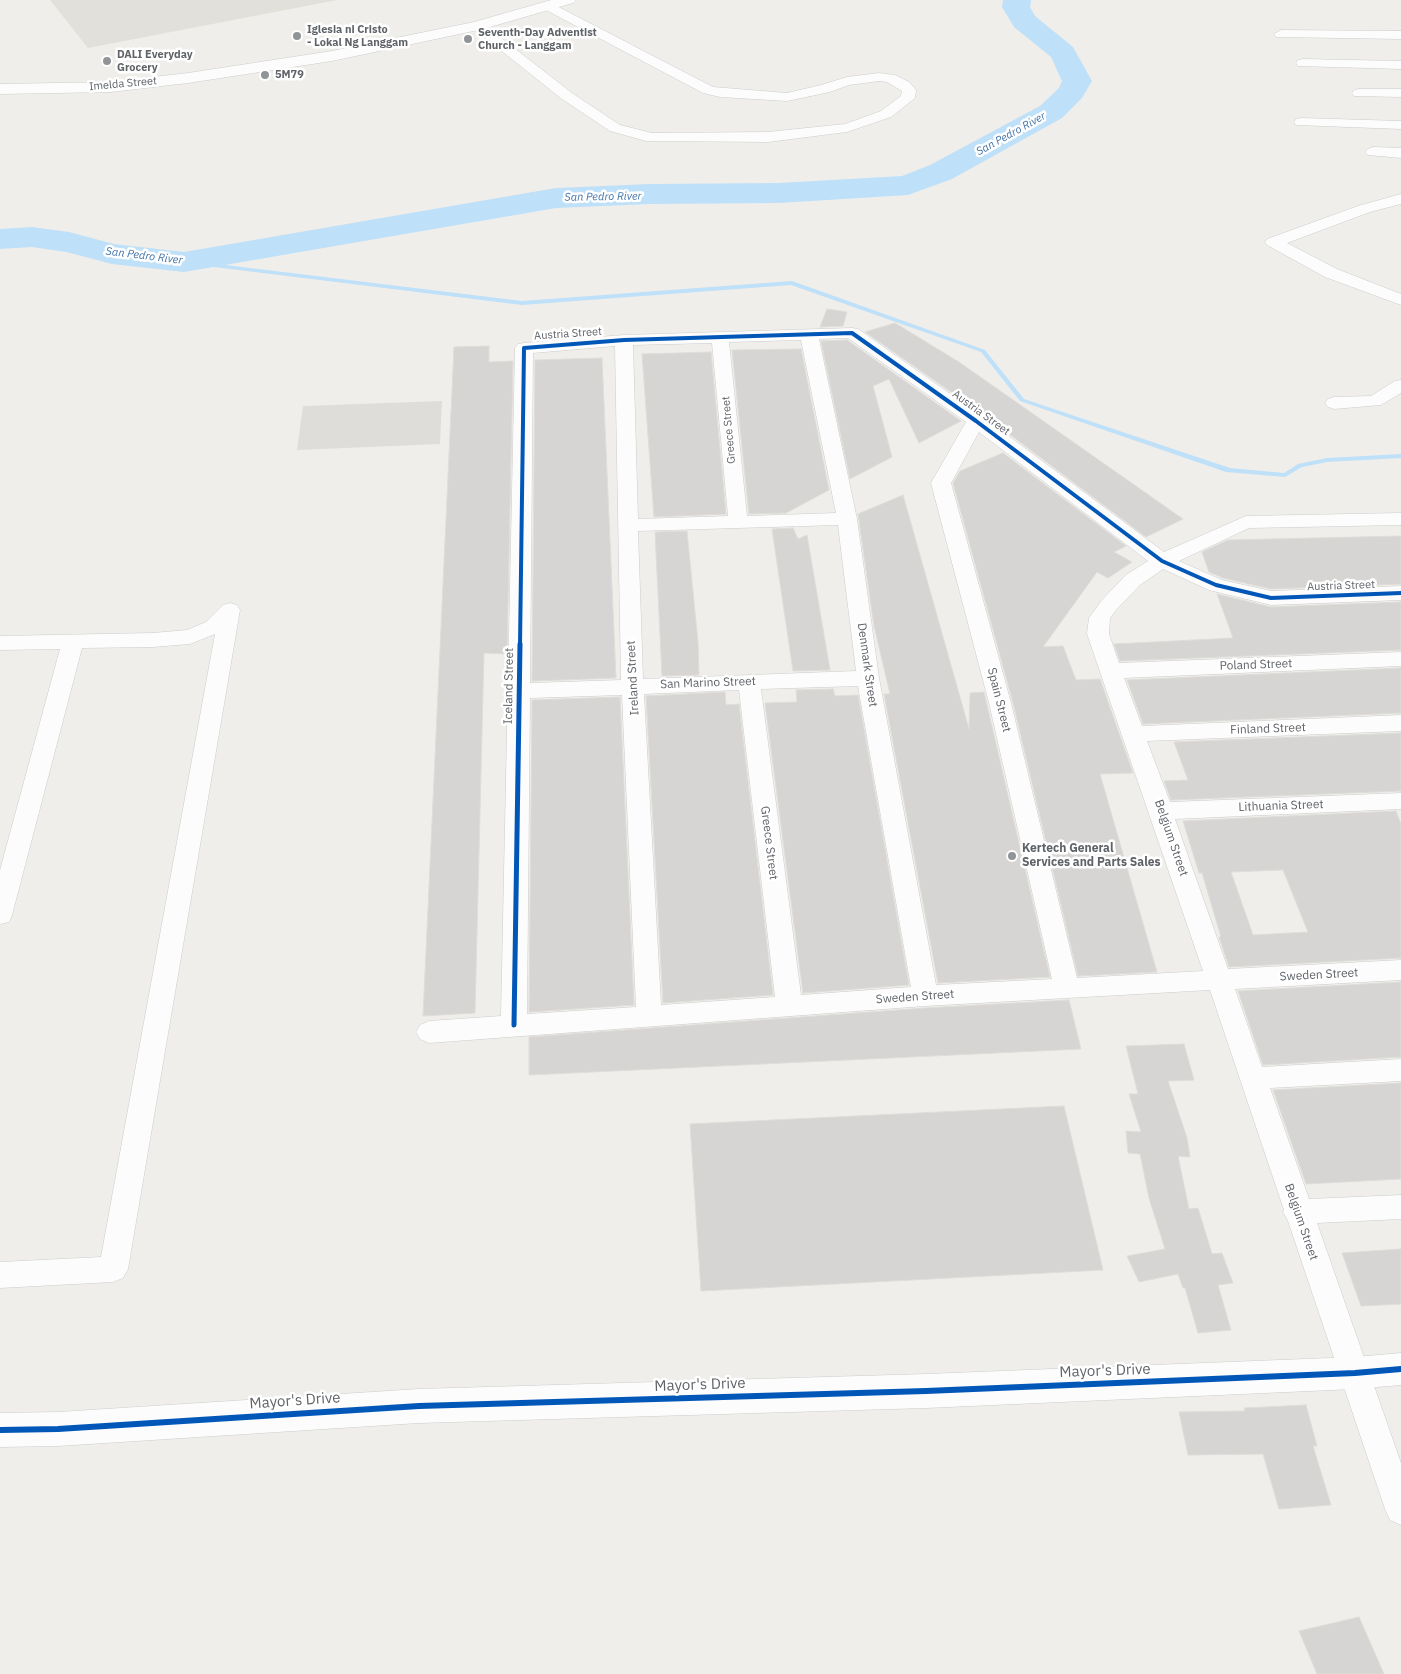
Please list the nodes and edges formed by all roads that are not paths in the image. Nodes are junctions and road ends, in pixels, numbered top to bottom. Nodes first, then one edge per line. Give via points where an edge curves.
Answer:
1 (568, 0) edge
2 (550, 6) junction
3 (477, 26) junction
4 (1281, 34) dead end
5 (1401, 35) edge
6 (1303, 63) dead end
7 (1401, 65) edge
8 (0, 89) edge
9 (1359, 92) dead end
10 (1401, 93) edge
11 (1301, 122) dead end
12 (1401, 125) edge
13 (1374, 152) dead end
14 (1401, 153) edge
15 (1401, 199) edge
16 (1401, 300) edge
17 (809, 335) junction
18 (720, 338) junction
19 (624, 340) junction
20 (524, 348) joint
21 (1401, 385) edge
22 (1334, 404) dead end
23 (976, 421) junction
24 (847, 519) junction
25 (1401, 519) edge
26 (738, 522) junction
27 (629, 525) junction
28 (1162, 561) junction
29 (1401, 593) edge
30 (73, 642) junction
31 (0, 643) edge
32 (1401, 659) edge
33 (1111, 671) junction
34 (868, 678) junction
35 (749, 682) junction
36 (633, 686) junction
37 (519, 691) junction
38 (1401, 723) edge
39 (1134, 734) junction
40 (1401, 800) edge
41 (1161, 811) junction
42 (0, 915) edge
43 (1401, 970) edge
44 (1220, 981) junction
45 (1067, 988) junction
46 (925, 996) junction
47 (789, 1005) junction
48 (649, 1015) junction
49 (514, 1025) junction
50 (429, 1032) dead end
51 (1401, 1070) edge
52 (1254, 1078) junction
53 (1401, 1207) edge
54 (1298, 1212) junction
55 (0, 1275) edge
56 (1401, 1369) edge
57 (1355, 1374) junction
58 (0, 1430) edge
59 (1401, 1509) edge

1 - 2 street, Imelda Street
2 - 3 street, Imelda Street
2 - 3 street via 708,90 787,97 853,80 879,77 904,85 909,90 908,98 886,114 847,128 768,137 651,138 614,128
3 - 8 street, Imelda Street via 353,52 188,78 111,87
4 - 5 street
6 - 7 street
9 - 10 street
11 - 12 street
13 - 14 street
15 - 16 street via 1273,242 1331,272
17 - 18 street, Austria Street
17 - 23 street, Austria Street via 852,333
17 - 24 street, Denmark Street
18 - 19 street, Austria Street
18 - 26 street, Greece Street
19 - 20 street, Austria Street
19 - 27 street, Ireland Street
20 - 37 street, Iceland Street
21 - 22 street via 1375,401
23 - 28 street, Austria Street
23 - 45 street, Spain Street via 940,483 1000,703
24 - 26 street
24 - 34 street, Denmark Street
25 - 28 street, Belgium Street via 1246,522
26 - 27 street
27 - 36 street, Ireland Street
28 - 29 street, Austria Street via 1216,585 1271,598
28 - 33 street, Belgium Street via 1133,580 1100,618 1098,634
30 - 31 street
30 - 42 street
30 - 55 street via 190,637 213,627 230,610 114,1269
32 - 33 street, Poland Street
33 - 39 street, Belgium Street
34 - 35 street, San Marino Street
34 - 46 street, Denmark Street
35 - 36 street, San Marino Street
35 - 47 street, Greece Street
36 - 37 street, San Marino Street
36 - 48 street, Ireland Street
37 - 49 street, Iceland Street
38 - 39 street, Finland Street
39 - 41 street, Belgium Street
40 - 41 street, Lithuania Street
41 - 44 street, Belgium Street
43 - 44 street, Sweden Street
44 - 45 street, Sweden Street
44 - 52 street, Belgium Street
45 - 46 street, Sweden Street
46 - 47 street, Sweden Street
47 - 48 street, Sweden Street
48 - 49 street, Sweden Street
49 - 50 street, Sweden Street
51 - 52 street
52 - 54 street, Belgium Street
53 - 54 street
54 - 57 street, Belgium Street
56 - 57 street, Mayor's Drive
57 - 58 street, Mayor's Drive via 419,1406
57 - 59 street, Belgium Street

